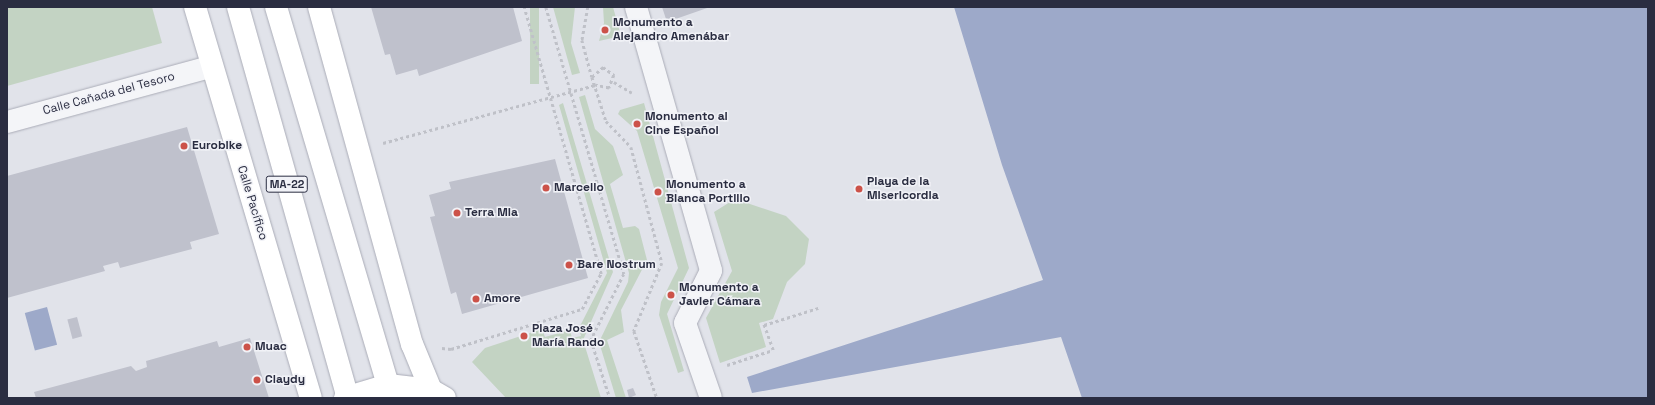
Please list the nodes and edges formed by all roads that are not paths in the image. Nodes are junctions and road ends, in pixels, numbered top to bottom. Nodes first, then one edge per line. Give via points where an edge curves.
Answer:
1 (195, 7) edge
2 (238, 7) edge
3 (276, 7) edge
4 (319, 7) edge
5 (636, 7) edge
6 (210, 67) junction
7 (7, 122) edge
8 (390, 392) edge
9 (438, 394) edge
10 (311, 398) edge
11 (347, 398) edge
12 (711, 398) edge

1 - 6 main road, Calle Pacífico
2 - 11 main road, MA-22
3 - 8 main road, MA-22
4 - 9 main road via 412,344
5 - 12 street via 711,271 685,323
6 - 7 street, Calle Cañada del Tesoro
6 - 10 main road, Calle Pacífico
8 - 9 main road
8 - 11 main road

